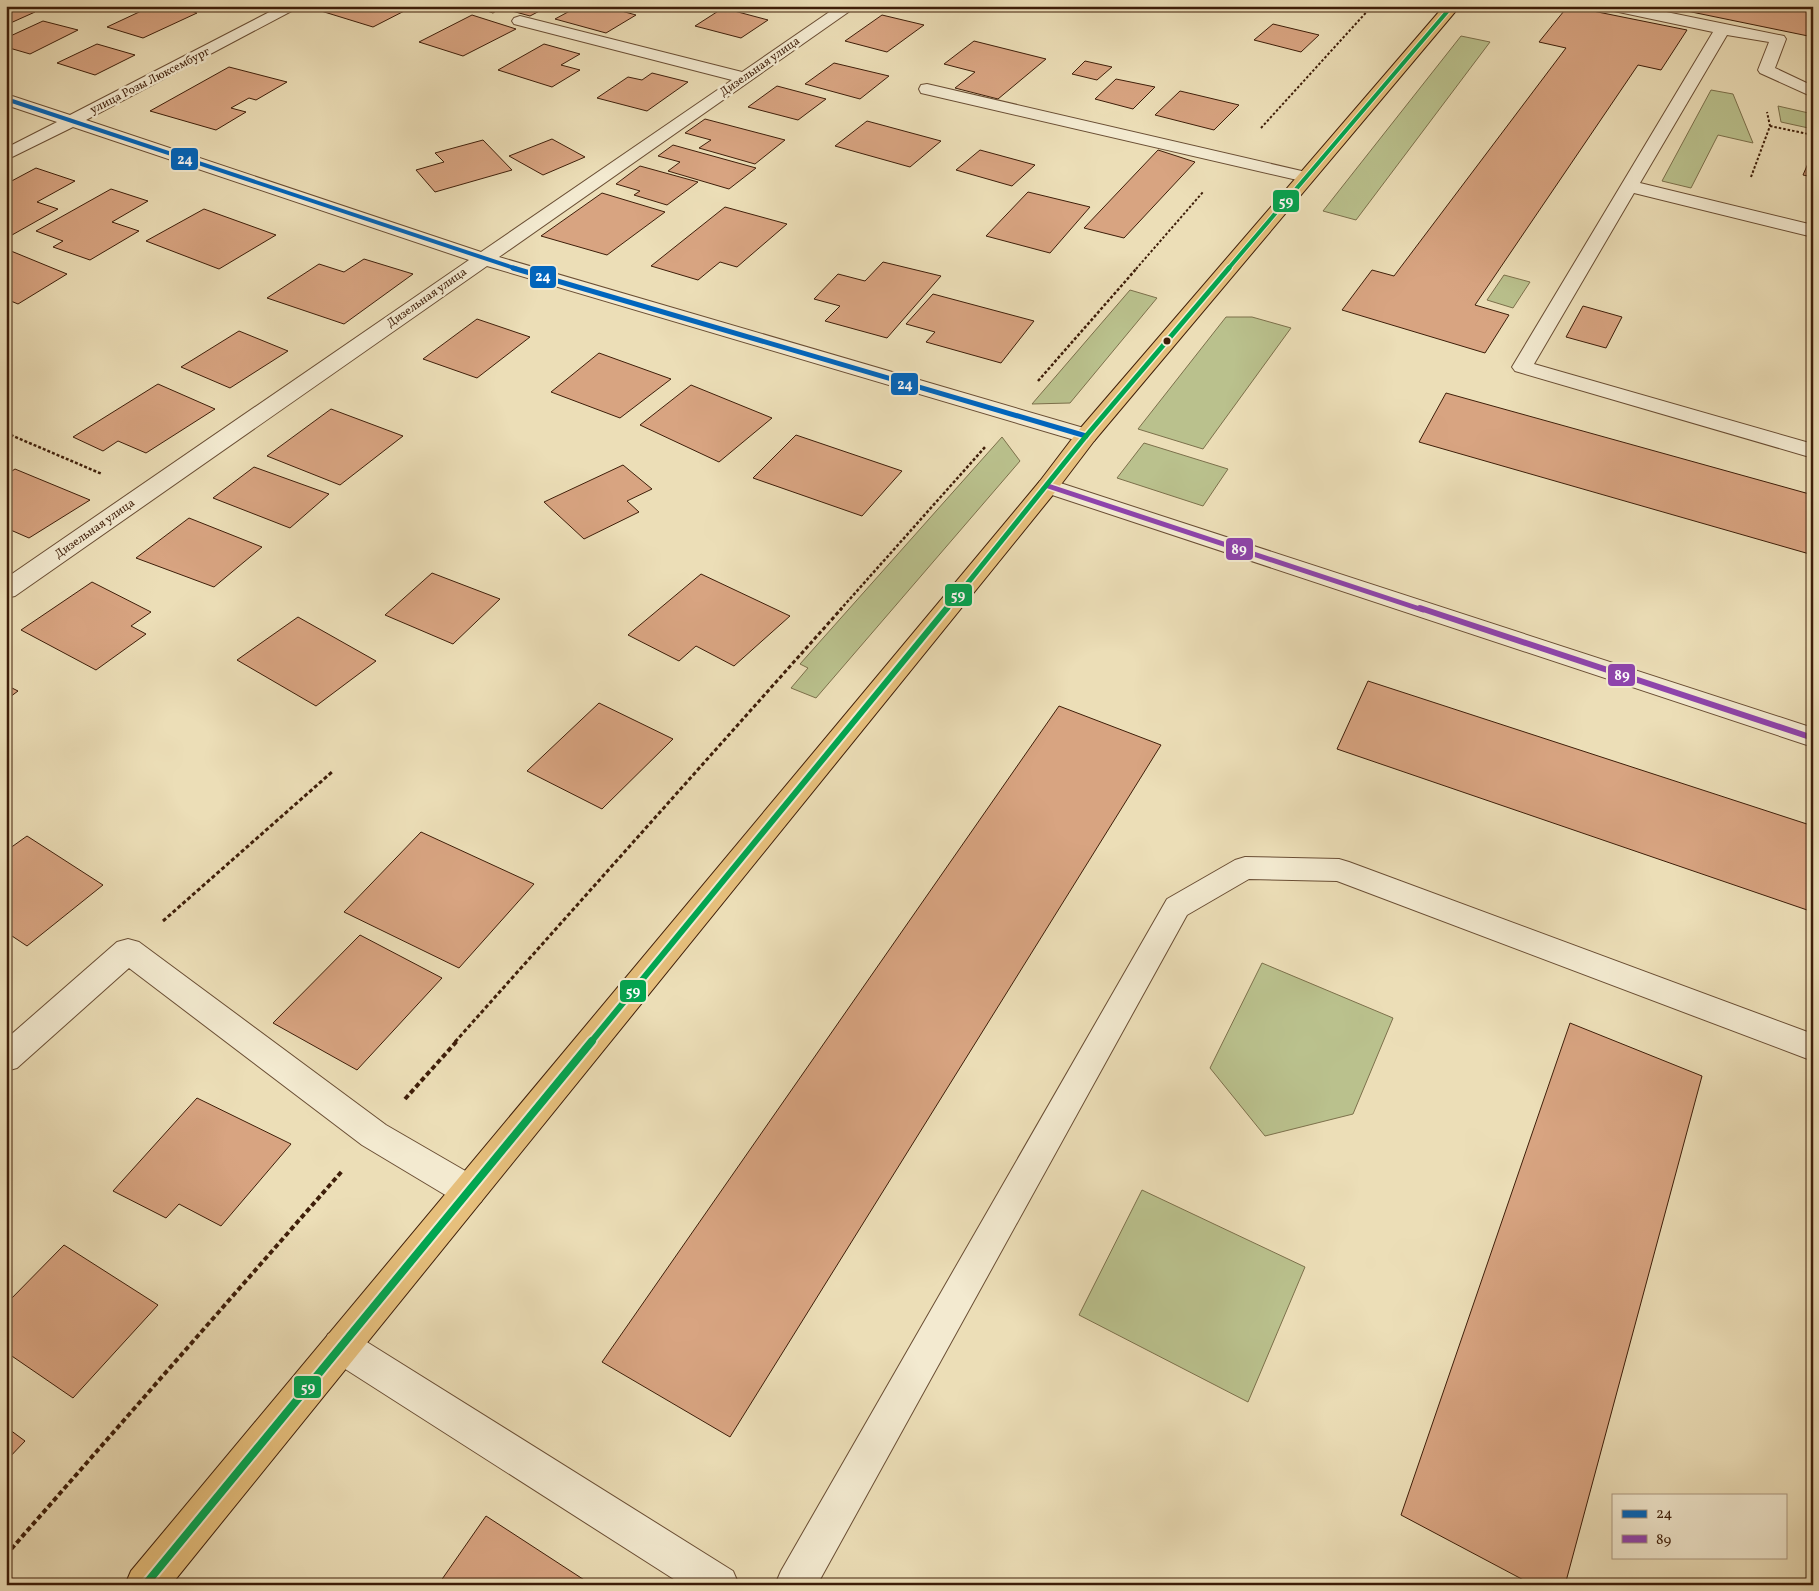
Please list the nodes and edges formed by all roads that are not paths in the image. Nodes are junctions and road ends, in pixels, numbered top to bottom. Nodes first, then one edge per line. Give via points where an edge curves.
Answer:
1 (849, 6) edge
2 (1452, 6) edge
3 (1614, 6) edge
4 (288, 7) edge
5 (520, 21) dead end
6 (1722, 29) junction
7 (745, 78) junction
8 (927, 89) dead end
9 (1813, 92) edge
10 (6, 99) edge
11 (72, 121) junction
12 (6, 154) edge
13 (1306, 177) junction
14 (1630, 186) junction
15 (1813, 231) edge
16 (484, 259) junction
17 (1086, 436) junction
18 (1813, 451) edge
19 (1048, 486) junction
20 (6, 590) edge
21 (1813, 738) edge
22 (1813, 1048) edge
23 (6, 1058) edge
24 (469, 1191) junction
25 (341, 1346) junction
26 (145, 1585) edge
27 (719, 1585) edge
28 (795, 1585) edge

1 - 7 street, Дизельная улица
2 - 13 main road
3 - 6 street
4 - 11 street, улица Розы Люксембург
5 - 7 street
6 - 9 street via 1778,39 1766,70
6 - 14 street
7 - 16 street, Дизельная улица
8 - 13 street
10 - 11 street
11 - 12 street, улица Розы Люксембург
11 - 16 street
13 - 17 main road
14 - 15 street
14 - 18 street via 1522,367
16 - 17 street
16 - 20 street, Дизельная улица
17 - 19 main road
19 - 21 street
19 - 24 main road
22 - 28 street via 1339,870 1245,868 1177,907
23 - 24 street via 128,951 374,1135
24 - 25 main road
25 - 26 main road
25 - 27 street

